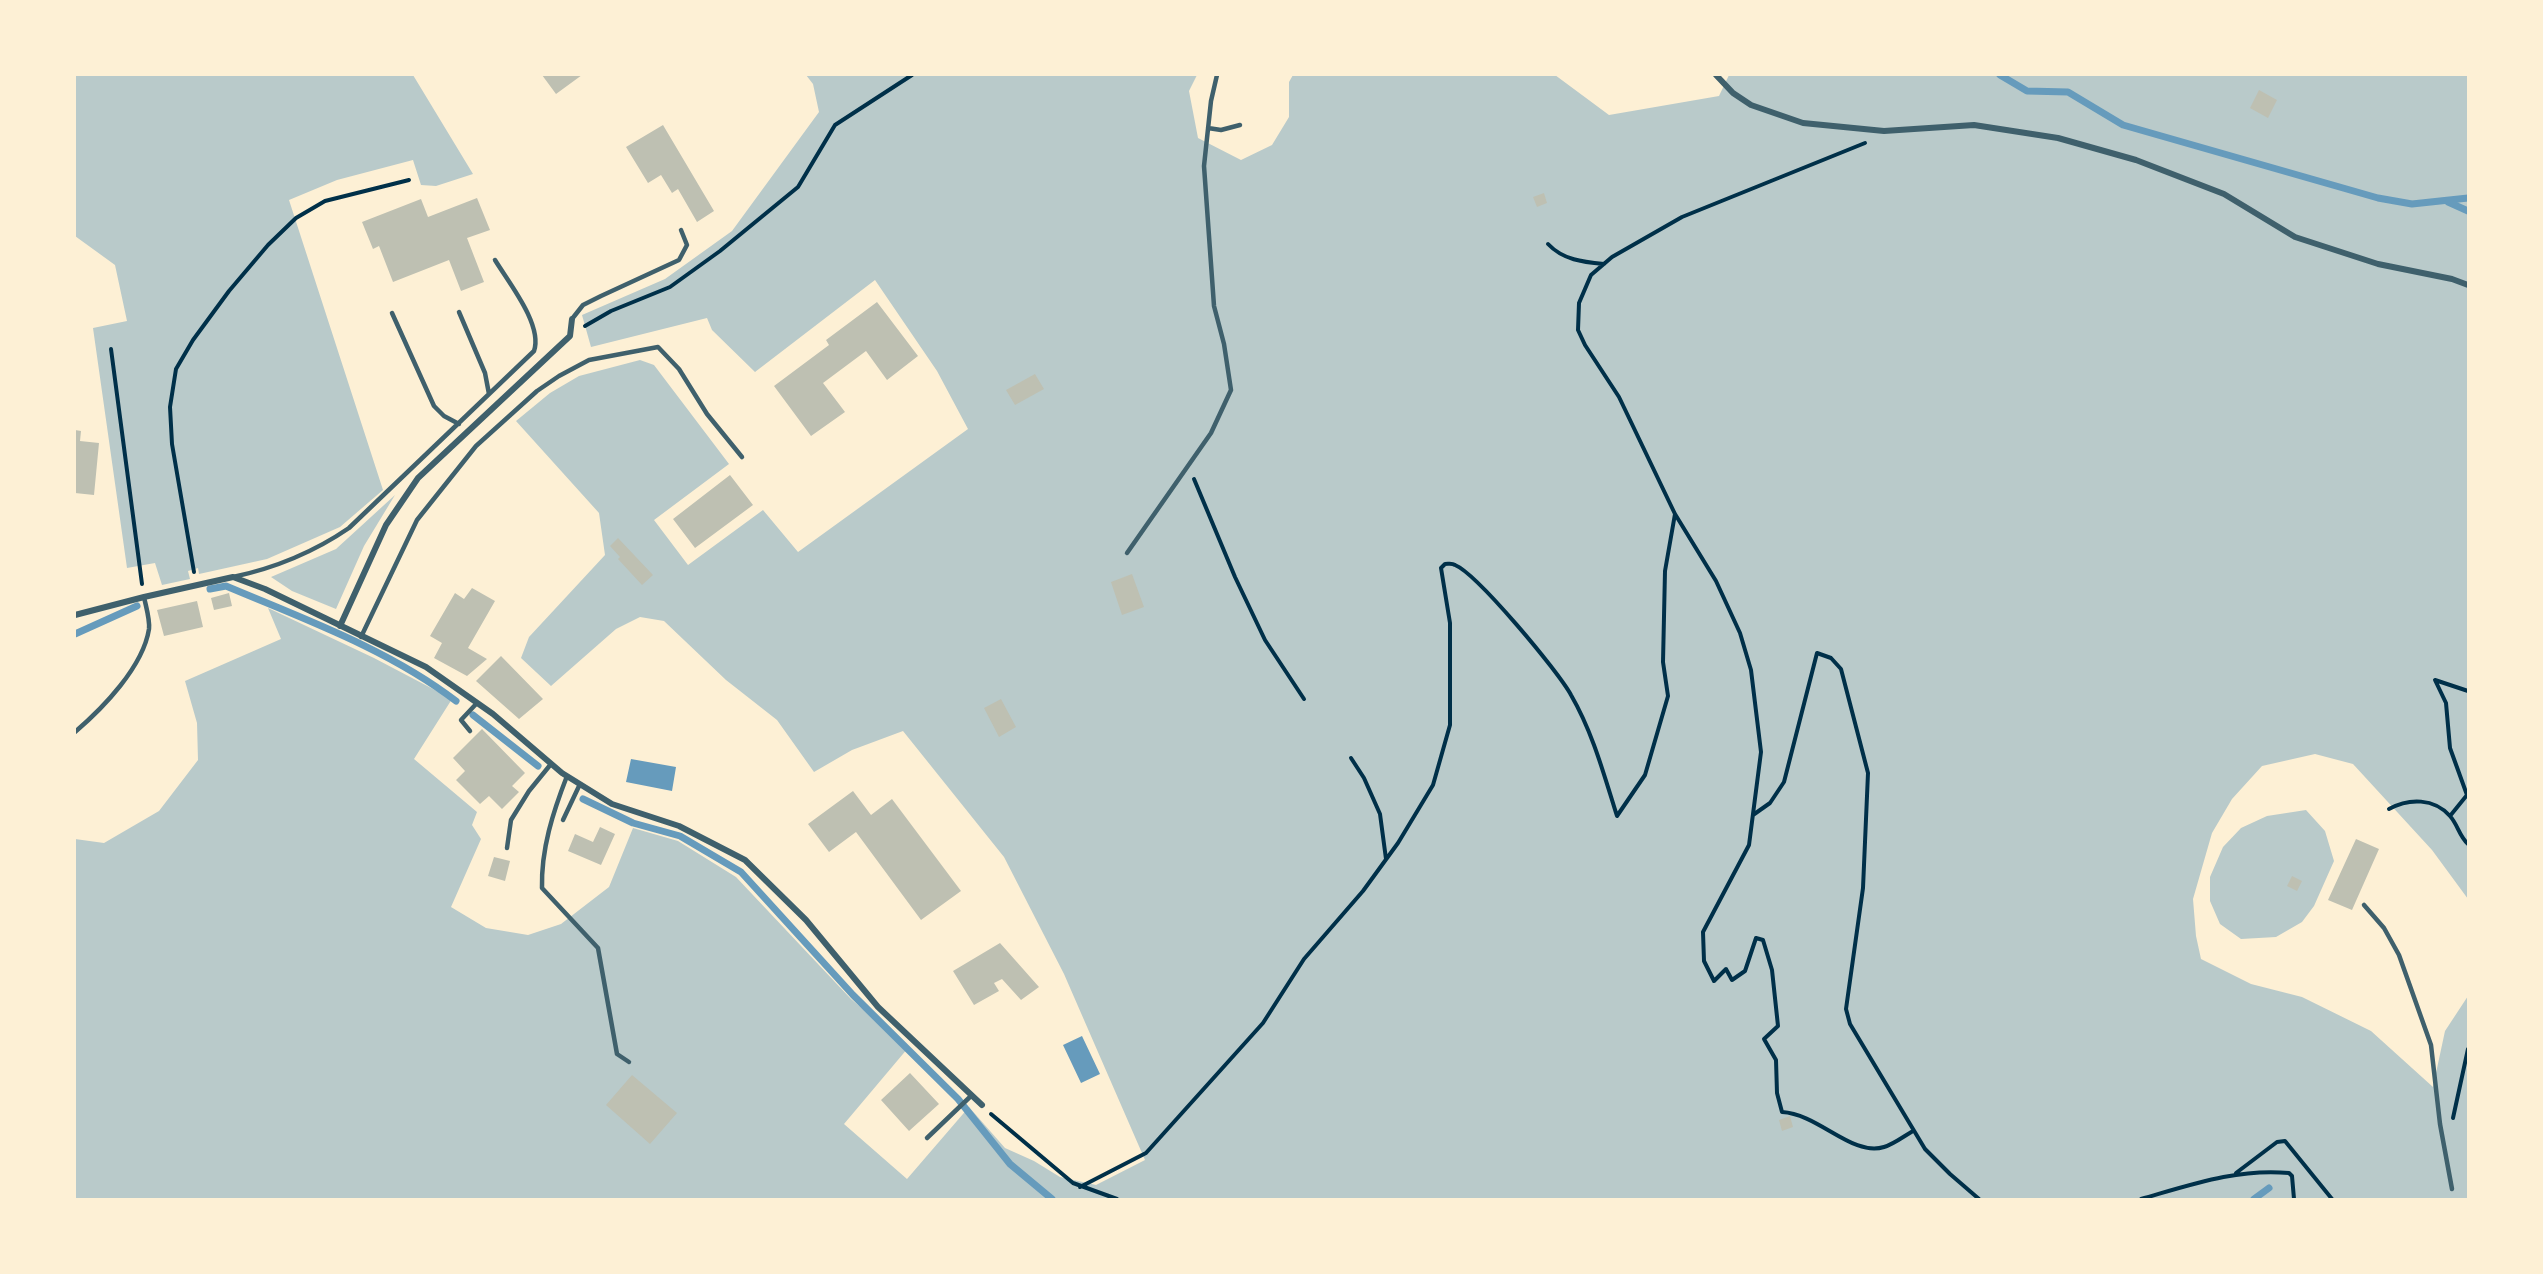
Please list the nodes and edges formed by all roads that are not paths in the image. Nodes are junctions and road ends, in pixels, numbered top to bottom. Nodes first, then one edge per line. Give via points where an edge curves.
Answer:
1 (1217, 75) edge
2 (1716, 75) edge
3 (1240, 124) dead end
4 (1208, 128) junction
5 (681, 230) dead end
6 (495, 261) dead end
7 (2468, 285) edge
8 (392, 312) dead end
9 (459, 312) dead end
10 (572, 319) joint
11 (489, 394) junction
12 (459, 424) junction
13 (742, 457) dead end
14 (1127, 553) dead end
15 (233, 577) junction
16 (144, 597) junction
17 (75, 615) edge
18 (340, 626) junction
19 (361, 637) junction
20 (477, 703) junction
21 (470, 731) dead end
22 (75, 732) edge
23 (551, 764) junction
24 (567, 776) junction
25 (580, 784) junction
26 (563, 820) dead end
27 (507, 848) dead end
28 (2364, 905) dead end
29 (629, 1062) dead end
30 (972, 1095) junction
31 (982, 1105) road end
32 (927, 1138) dead end
33 (2452, 1189) dead end

1 - 4 lane
2 - 7 street via 1751,105 1803,123 1884,131 1974,125 2058,138 2136,160 2224,194 2295,237 2378,264
3 - 4 lane via 1221,130
4 - 14 lane via 1204,166 1214,306 1231,390 1210,433
5 - 10 lane via 687,245 679,260 584,305
6 - 11 lane via 533,323 537,342 534,351
8 - 12 lane via 434,406
9 - 11 lane via 485,373
10 - 18 street via 570,336 418,478 386,525
11 - 12 lane
12 - 15 lane via 349,528 312,550 262,571
13 - 19 lane via 707,414 679,369 658,347 589,360 524,402 476,446 446,482 417,520
15 - 16 street
15 - 18 street
16 - 17 street
16 - 22 lane via 149,628 141,653 113,695
18 - 19 street
19 - 20 street via 426,667
20 - 21 lane via 461,720
20 - 23 street
23 - 24 street
23 - 27 lane via 511,820
24 - 25 street
24 - 29 lane via 554,809 542,867 542,888 598,948 617,1054
25 - 26 lane
25 - 30 street via 612,804 679,825 745,860 806,920 878,1007
28 - 33 lane via 2385,928 2399,955 2430,1045
30 - 31 street
30 - 32 lane

